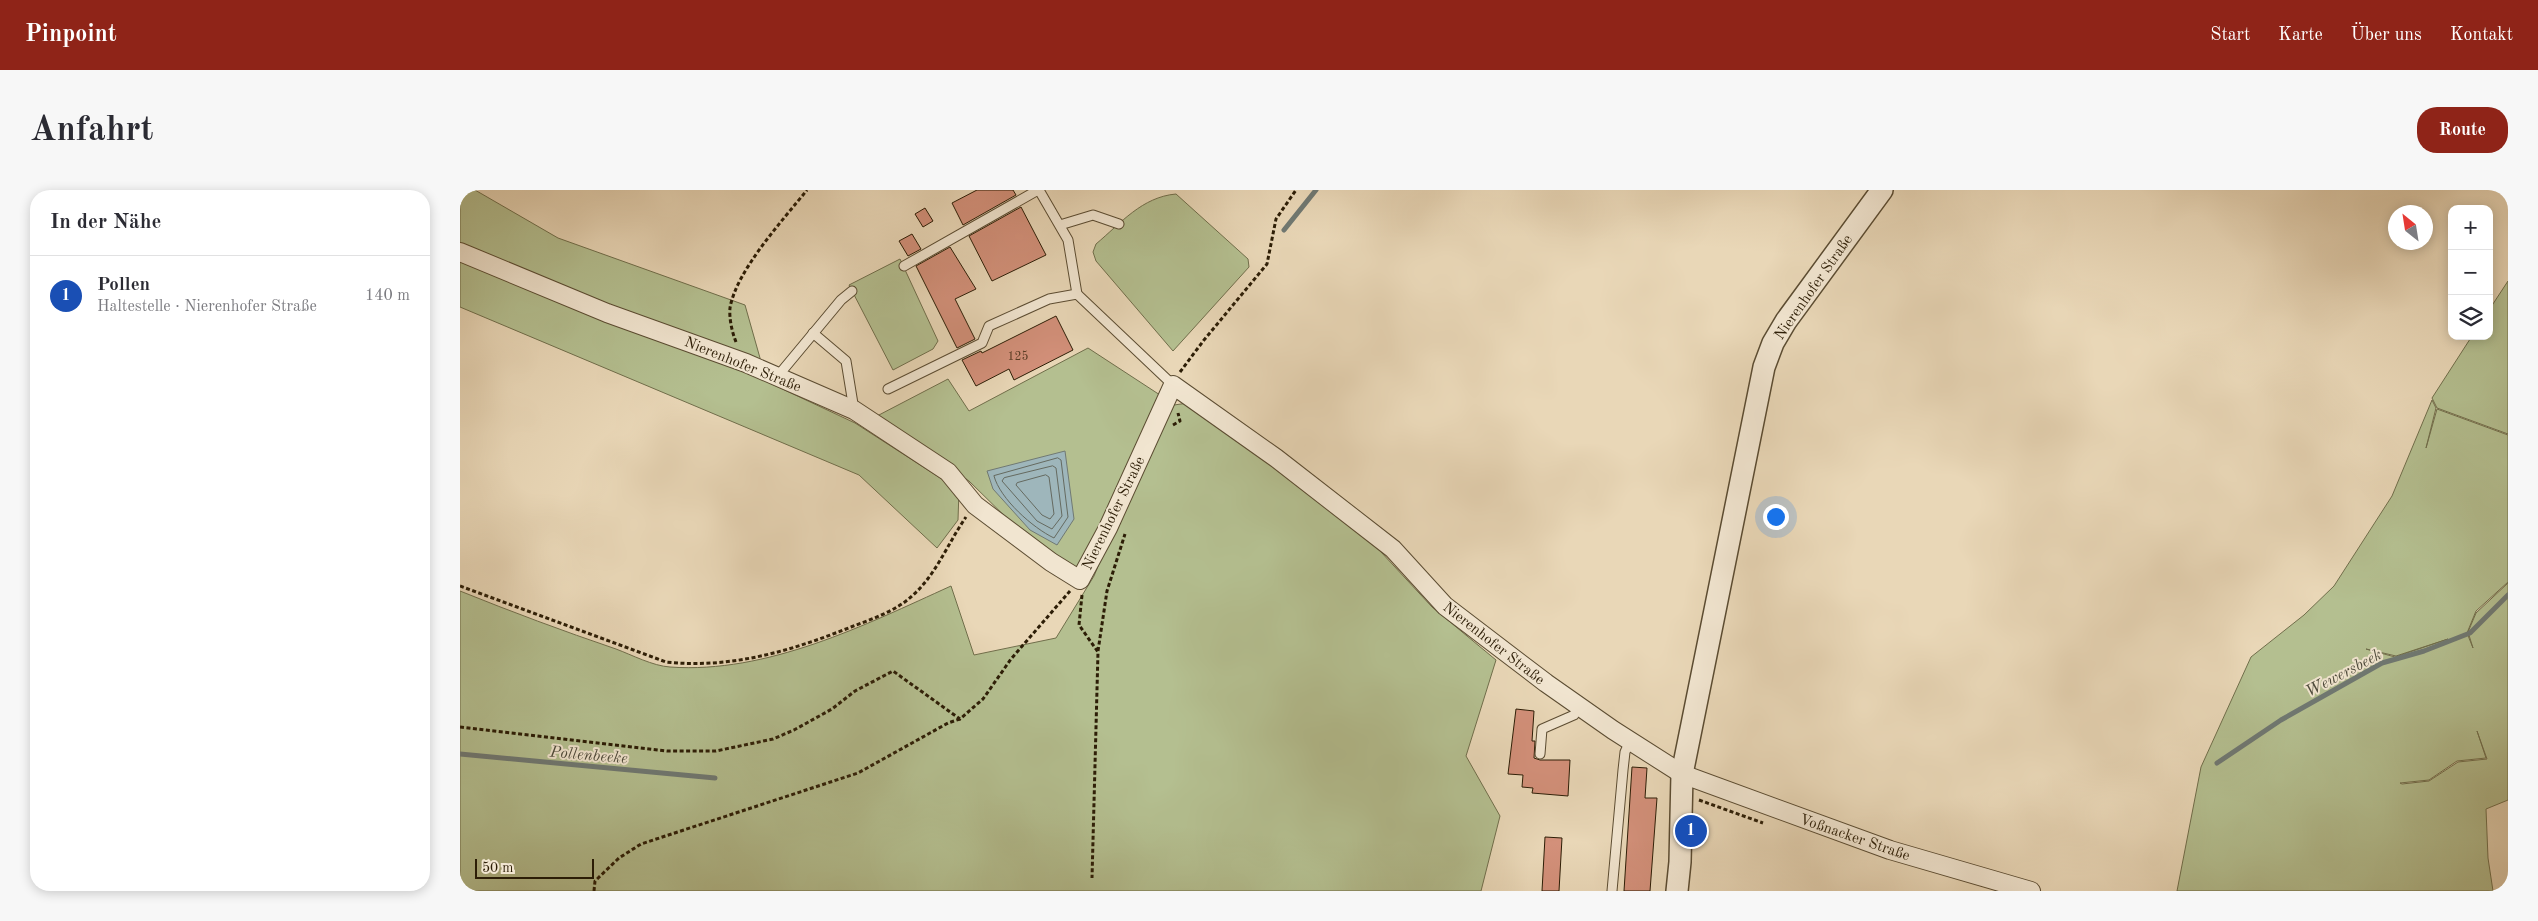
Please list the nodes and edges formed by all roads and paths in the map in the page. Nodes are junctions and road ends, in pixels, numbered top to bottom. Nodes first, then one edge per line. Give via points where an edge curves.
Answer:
1 (807, 190) edge
2 (1039, 190) edge
3 (1296, 190) edge
4 (1882, 190) edge
5 (1119, 224) dead end
6 (1060, 225) junction
7 (460, 252) edge
8 (904, 266) dead end
9 (852, 292) dead end
10 (1077, 294) junction
11 (813, 334) junction
12 (746, 363) junction
13 (777, 376) junction
14 (1175, 386) junction
15 (888, 389) dead end
16 (854, 410) junction
17 (1171, 427) dead end
18 (976, 505) junction
19 (1128, 527) dead end
20 (1080, 580) junction
21 (460, 586) edge
22 (1098, 652) junction
23 (1579, 706) junction
24 (960, 719) junction
25 (460, 727) edge
26 (1630, 741) junction
27 (1540, 754) dead end
28 (1682, 774) junction
29 (1092, 878) dead end
30 (594, 891) edge
31 (1612, 891) edge
32 (1677, 891) edge
33 (2031, 891) edge

1 - 12 path via 744,274 735,292 730,310 733,334
2 - 6 lane
2 - 8 lane
3 - 14 path via 1276,219 1267,264 1181,370
4 - 28 street, Nierenhofer Straße via 1786,321 1764,366
5 - 6 lane via 1093,215
6 - 10 lane via 1068,240
7 - 12 street, Nierenhofer Straße via 608,313
9 - 11 lane via 841,300
10 - 14 lane
10 - 15 lane via 1049,299 989,326 982,343
11 - 13 lane
11 - 16 lane via 846,361
12 - 13 street, Nierenhofer Straße
13 - 16 street, Nierenhofer Straße
14 - 17 path via 1180,422
14 - 20 street, Nierenhofer Straße
14 - 23 street, Nierenhofer Straße via 1358,521 1393,549 1445,606
16 - 18 street, Nierenhofer Straße via 948,472
18 - 20 street, Nierenhofer Straße
18 - 21 path via 925,582 900,605 812,642 752,659 720,664 666,662
19 - 22 path via 1107,592
20 - 22 path via 1083,599 1079,625
20 - 24 path via 1011,659 984,699
22 - 29 path
23 - 26 street, Nierenhofer Straße
23 - 27 lane via 1574,715 1542,729
24 - 25 path via 893,671 794,730 773,739 716,751 667,751
24 - 30 path via 948,722 858,773 641,844 619,858 595,880
26 - 28 street, Nierenhofer Straße
26 - 31 lane via 1625,752
28 - 32 street, Nierenhofer Straße
28 - 33 street, Voßnacker Straße via 1890,850

